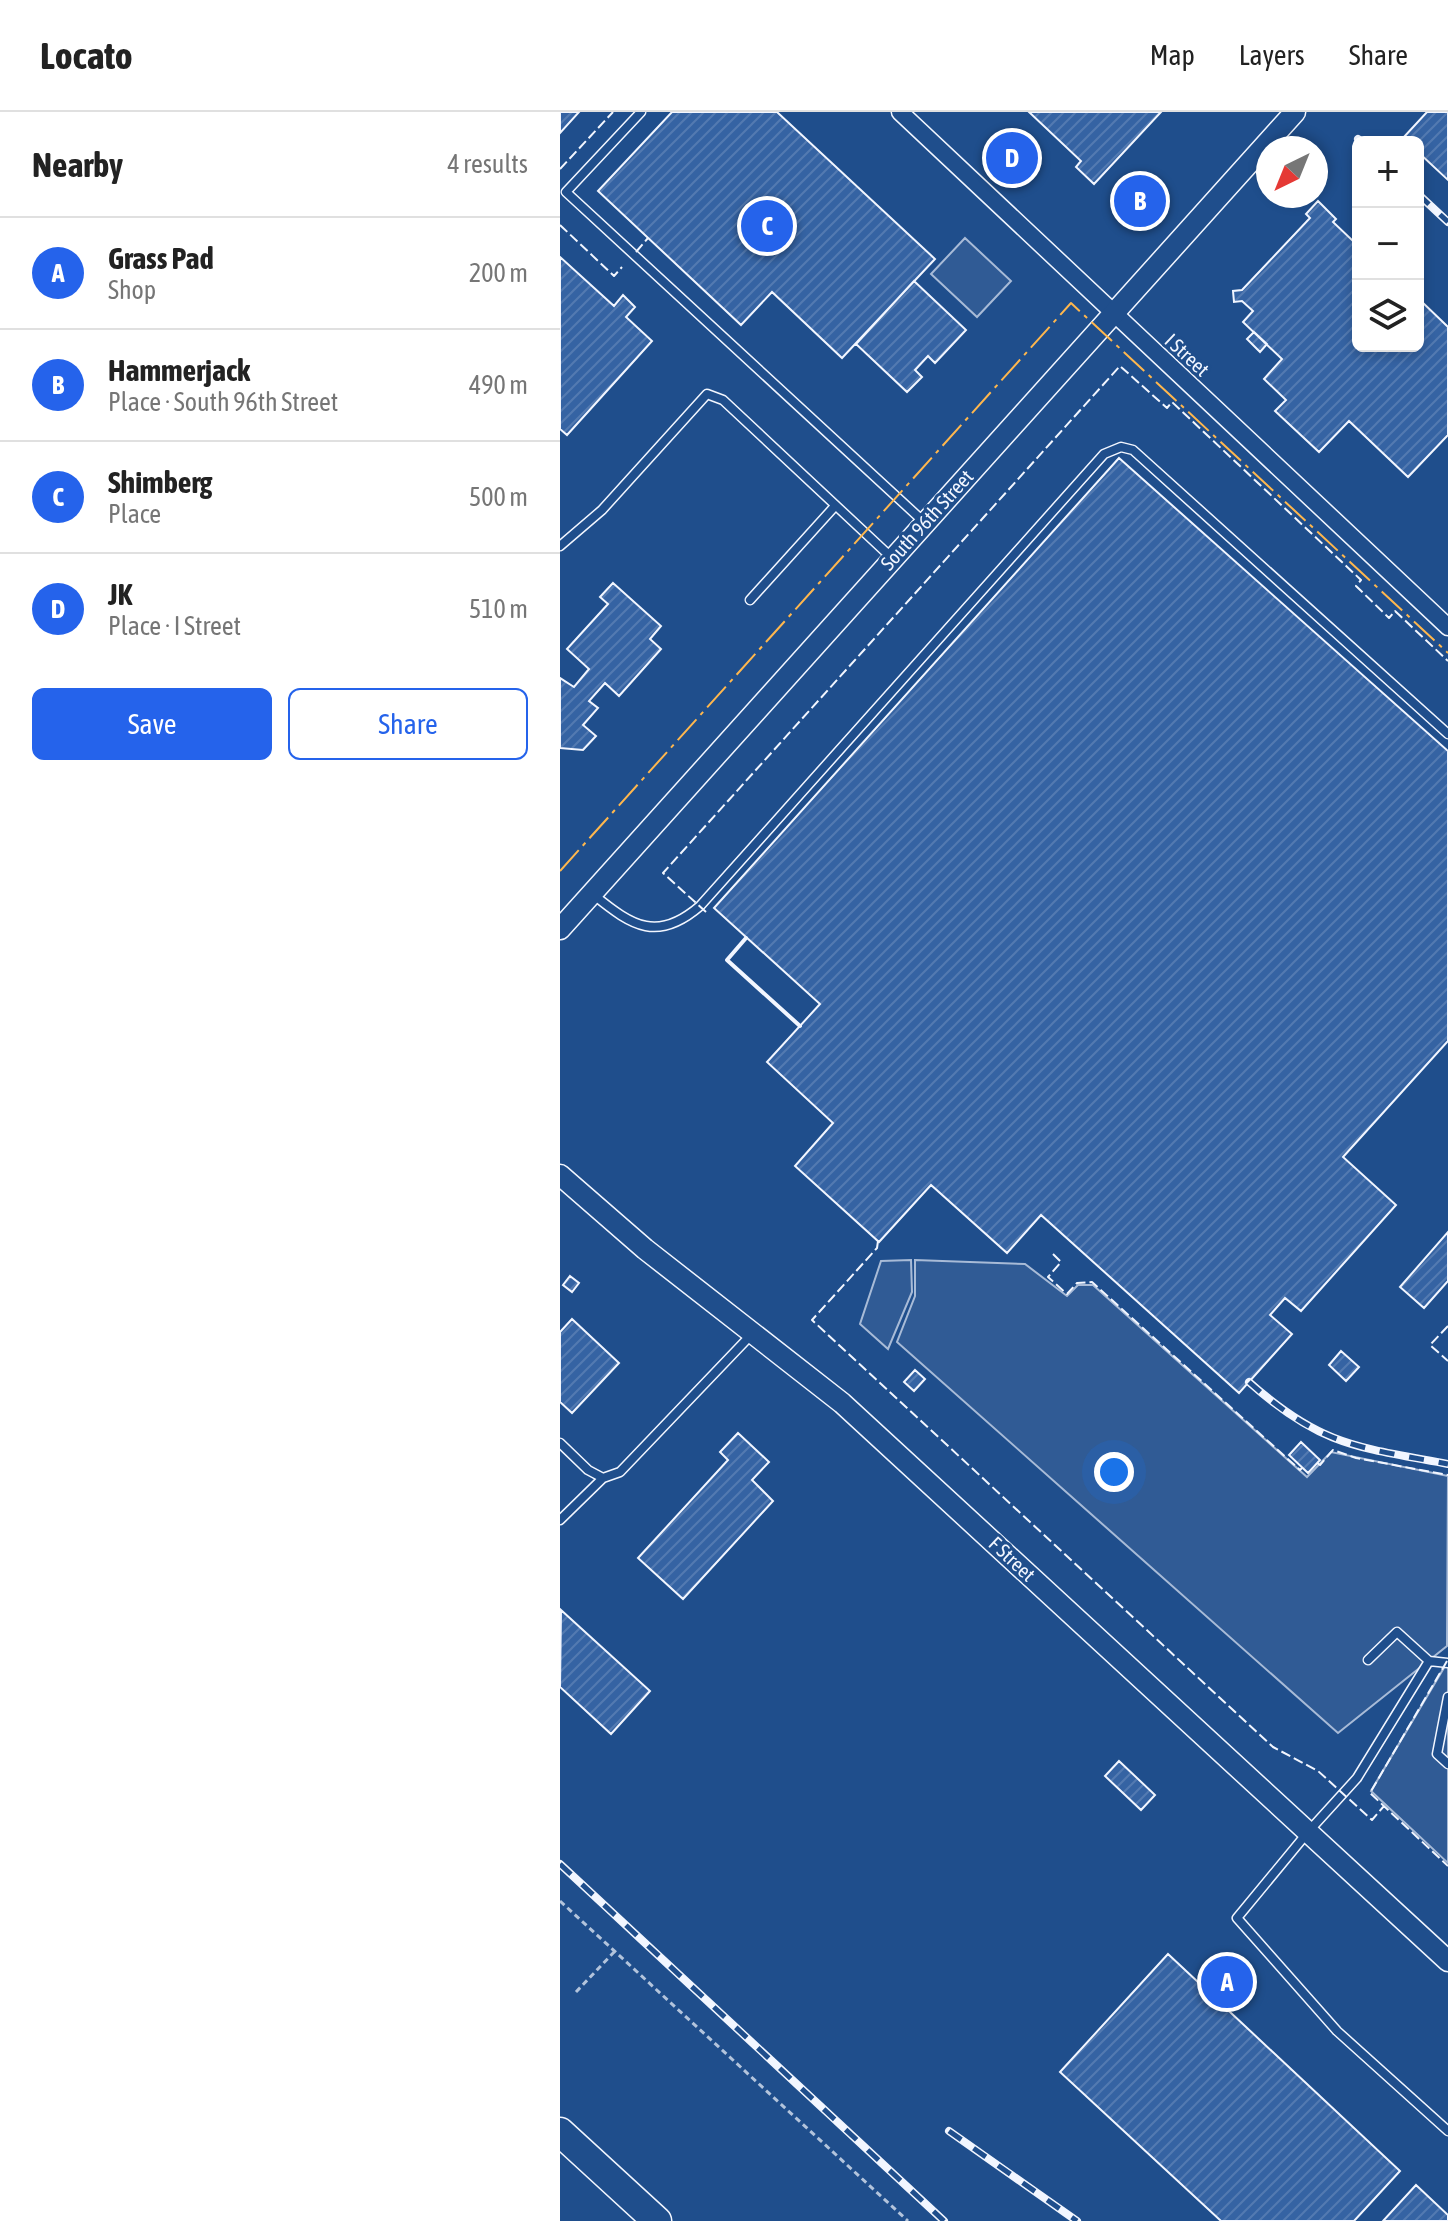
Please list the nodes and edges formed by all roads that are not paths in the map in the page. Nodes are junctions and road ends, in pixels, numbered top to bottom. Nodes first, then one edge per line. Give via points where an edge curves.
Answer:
1 (641, 112) edge
2 (900, 112) edge
3 (1295, 112) edge
4 (1113, 313) junction
5 (835, 506) junction
6 (925, 523) junction
7 (560, 546) edge
8 (893, 558) junction
9 (750, 600) dead end
10 (1448, 627) edge
11 (1448, 734) edge
12 (592, 893) junction
13 (560, 929) edge
14 (560, 1175) edge
15 (754, 1331) junction
16 (560, 1443) edge
17 (603, 1478) junction
18 (560, 1520) edge
19 (1368, 1660) dead end
20 (1429, 1661) junction
21 (1448, 1663) edge
22 (1448, 1697) edge
23 (1448, 1764) edge
24 (1308, 1832) junction
25 (1448, 1961) edge
26 (1448, 2131) edge
27 (560, 2132) edge
28 (657, 2221) edge

1 - 6 lane via 566,192
2 - 4 street, I Street
3 - 4 street, South 96th Street
4 - 6 street, South 96th Street
4 - 10 street, I Street
5 - 7 lane via 723,400 707,394 602,510
5 - 8 lane
5 - 9 lane
6 - 8 street, South 96th Street
8 - 12 street, South 96th Street
11 - 12 lane via 1133,450 1121,447 1104,454 679,924 654,928 634,922
12 - 13 street, South 96th Street
14 - 15 street, F Street via 645,1249
15 - 17 lane via 620,1472
15 - 24 street, F Street via 931,1484
16 - 17 lane
17 - 18 lane
19 - 20 lane via 1397,1632
20 - 21 lane
20 - 24 lane via 1357,1778
22 - 23 lane via 1437,1754
24 - 25 street, F Street
24 - 26 lane via 1237,1918 1337,2031
27 - 28 highway

